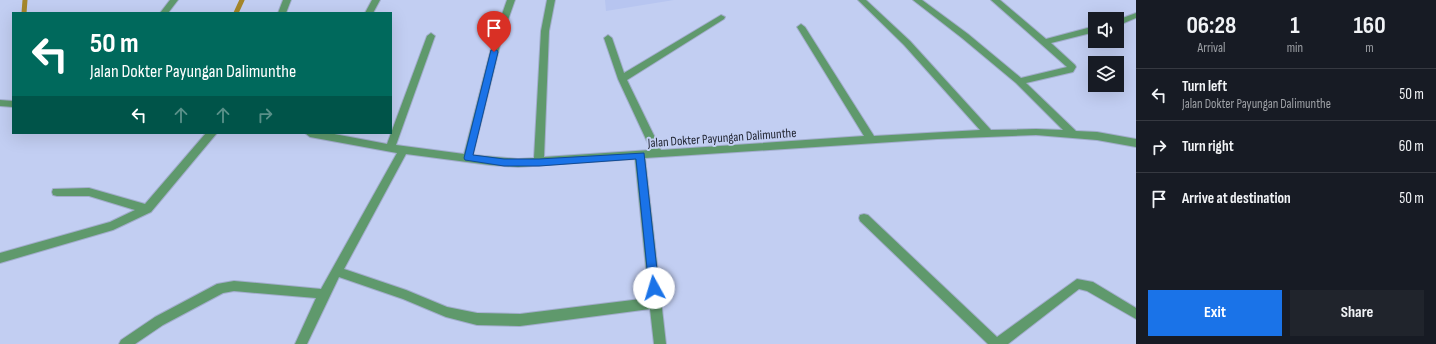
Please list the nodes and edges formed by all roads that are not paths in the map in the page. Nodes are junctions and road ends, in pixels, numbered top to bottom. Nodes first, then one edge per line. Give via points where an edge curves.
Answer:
1 (174, 0) edge
2 (287, 0) edge
3 (376, 0) edge
4 (511, 0) edge
5 (551, 0) edge
6 (862, 0) edge
7 (917, 0) edge
8 (995, 0) edge
9 (165, 12) edge
10 (282, 12) edge
11 (369, 12) edge
12 (1136, 15) edge
13 (721, 17) dead end
14 (1124, 20) edge
15 (801, 27) dead end
16 (1088, 31) edge
17 (431, 36) dead end
18 (608, 38) dead end
19 (1045, 42) junction
20 (622, 79) junction
21 (1019, 80) junction
22 (0, 104) edge
23 (12, 104) edge
24 (988, 133) junction
25 (211, 134) edge
26 (315, 134) edge
27 (1073, 134) junction
28 (871, 140) junction
29 (1136, 143) edge
30 (390, 148) junction
31 (403, 150) junction
32 (658, 154) junction
33 (640, 155) junction
34 (468, 158) junction
35 (539, 162) junction
36 (57, 192) dead end
37 (147, 209) junction
38 (864, 218) dead end
39 (0, 258) edge
40 (336, 271) junction
41 (324, 294) junction
42 (655, 303) junction
43 (1136, 314) edge
44 (125, 344) edge
45 (301, 344) edge
46 (660, 344) edge
47 (997, 344) edge

1 - 9 street
2 - 10 street
3 - 11 street
4 - 34 street via 498,37
5 - 35 street via 545,31
6 - 24 street via 908,43
7 - 21 street
8 - 19 street
12 - 14 street
13 - 20 street
15 - 28 street
16 - 19 street
17 - 30 street
18 - 20 street
19 - 21 street via 1070,63 1072,68
20 - 32 street
21 - 27 street
22 - 23 street
24 - 27 street, Jalan Dokter Payungan Dalimunthe
24 - 28 street, Jalan Dokter Payungan Dalimunthe
25 - 37 street
26 - 30 street, Jalan Dokter Payungan Dalimunthe
27 - 29 street, Jalan Dokter Payungan Dalimunthe
28 - 32 street, Jalan Dokter Payungan Dalimunthe
30 - 31 street, Jalan Dokter Payungan Dalimunthe
31 - 34 street, Jalan Dokter Payungan Dalimunthe
31 - 40 street
32 - 33 street, Jalan Dokter Payungan Dalimunthe
33 - 35 street, Jalan Dokter Payungan Dalimunthe
33 - 42 street
34 - 35 street, Jalan Dokter Payungan Dalimunthe
36 - 37 street via 89,192
37 - 39 street via 113,226
38 - 47 street
40 - 41 street
40 - 42 street via 446,312 477,319 520,320
41 - 44 street via 227,286 159,321
41 - 45 street
42 - 46 street
43 - 47 street via 1089,286 1077,284

